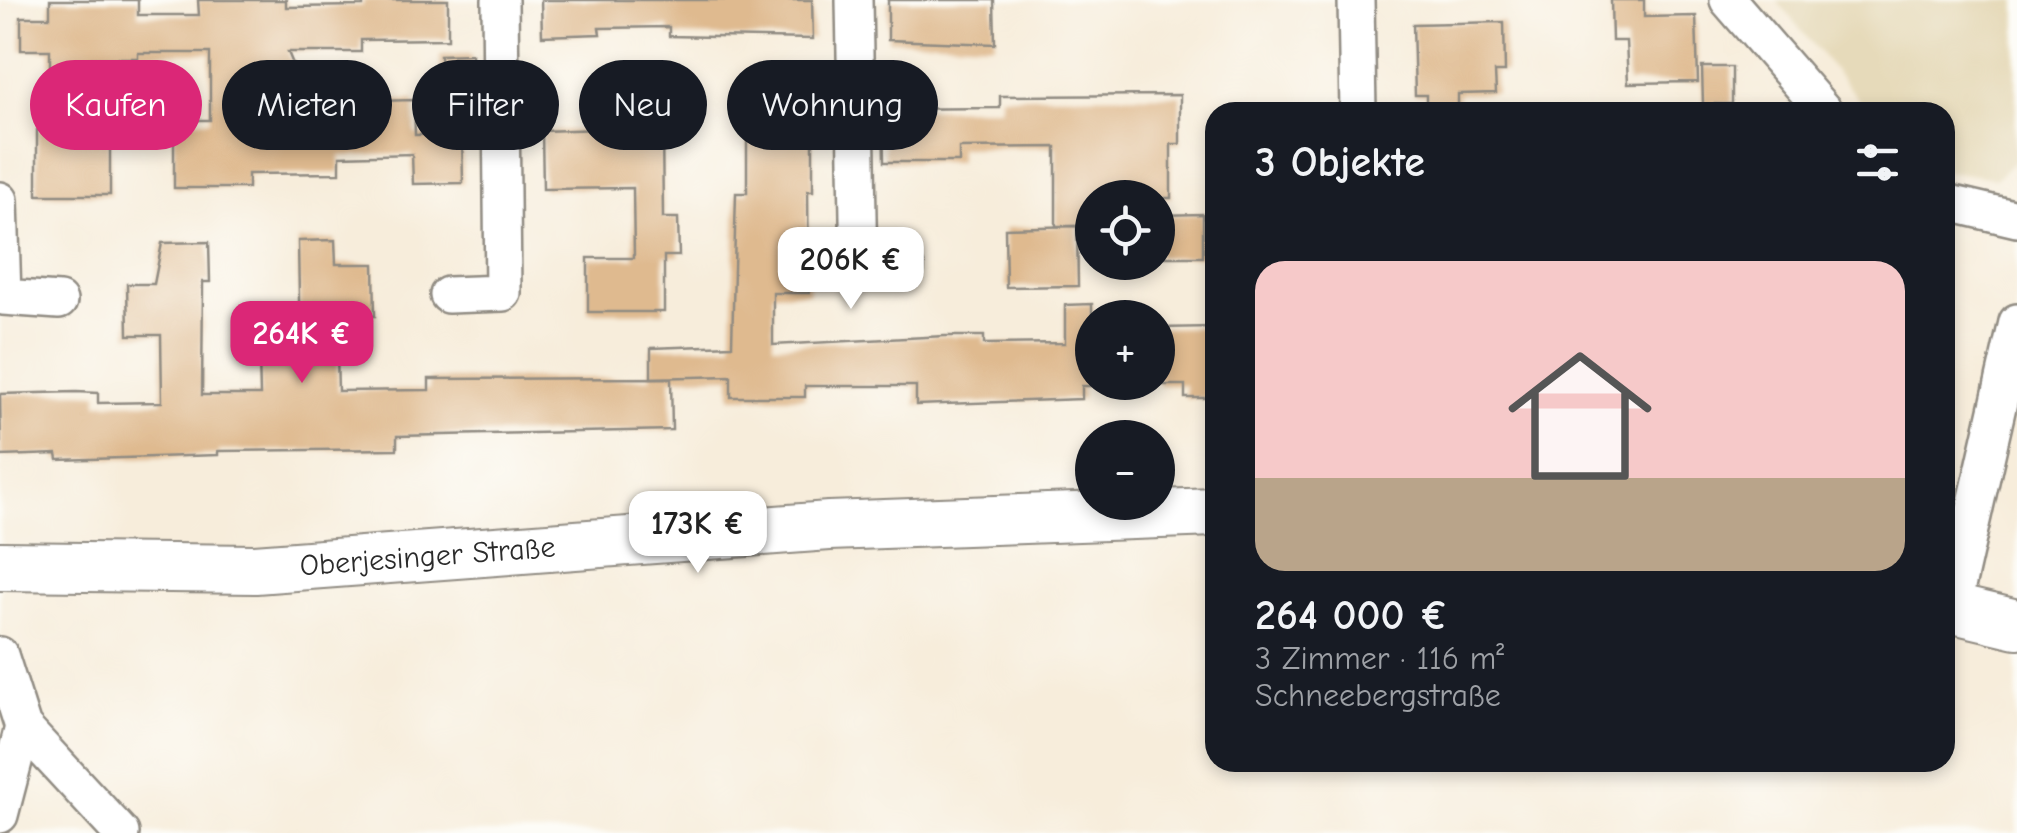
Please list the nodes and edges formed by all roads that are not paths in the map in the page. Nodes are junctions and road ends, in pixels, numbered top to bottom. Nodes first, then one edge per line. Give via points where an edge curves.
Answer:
1 (500, 0) edge
2 (854, 0) edge
3 (1356, 0) edge
4 (1728, 0) edge
5 (1358, 102) edge
6 (1815, 102) edge
7 (0, 200) edge
8 (1955, 204) edge
9 (2017, 219) edge
10 (906, 268) dead end
11 (448, 295) dead end
12 (59, 300) dead end
13 (2017, 322) edge
14 (1205, 512) edge
15 (0, 566) edge
16 (1983, 620) edge
17 (0, 654) edge
18 (23, 726) junction
19 (0, 814) edge
20 (121, 833) edge

1 - 11 street via 503,292
2 - 10 street via 859,271
3 - 5 street
4 - 6 street
7 - 12 street via 3,296
8 - 9 street
13 - 16 street
14 - 15 main road, Oberjesinger Straße via 829,526 254,570
17 - 18 street
18 - 19 street
18 - 20 street

